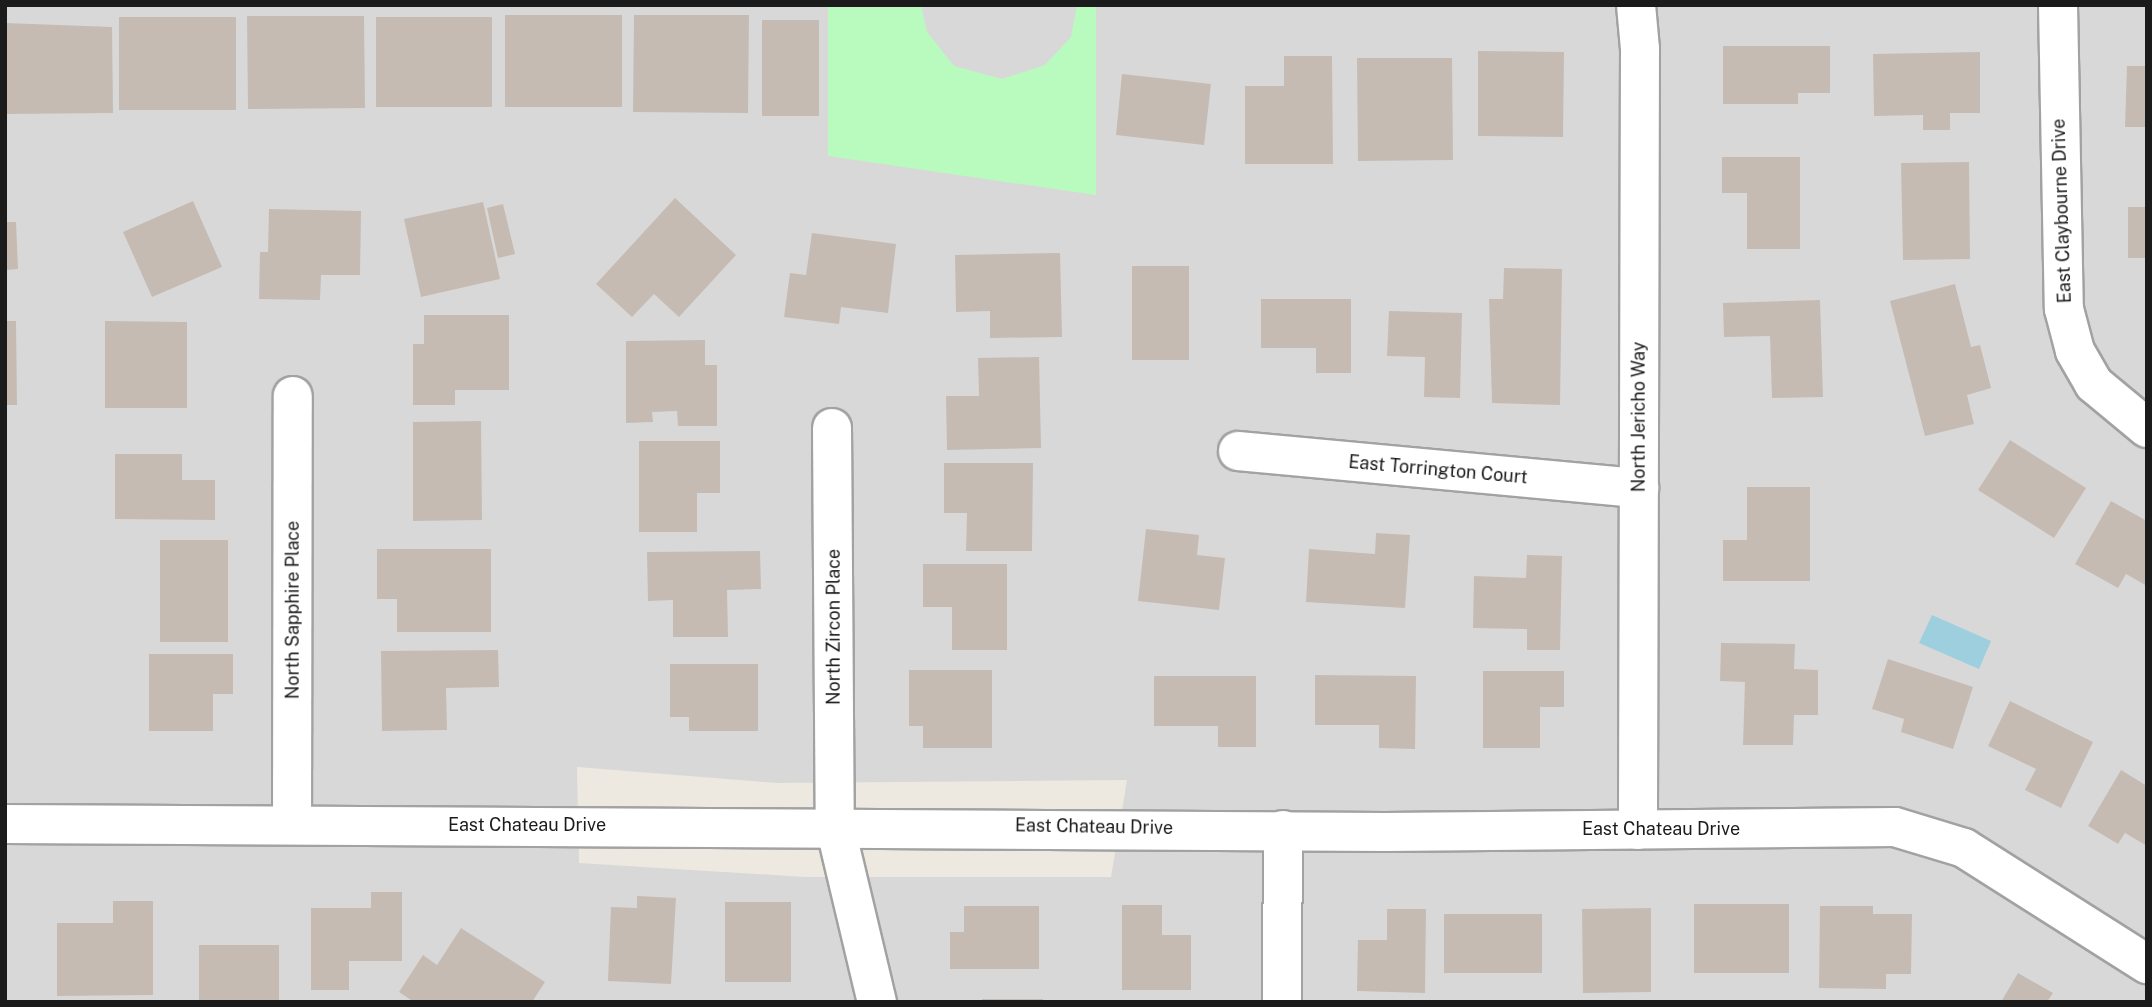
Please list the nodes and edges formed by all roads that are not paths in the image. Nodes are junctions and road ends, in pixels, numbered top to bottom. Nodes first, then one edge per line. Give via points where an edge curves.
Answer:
1 (1636, 5) edge
2 (2058, 5) edge
3 (293, 396) dead end
4 (832, 428) dead end
5 (2147, 428) edge
6 (1238, 451) dead end
7 (1639, 488) junction
8 (5, 824) edge
9 (292, 824) junction
10 (835, 826) junction
11 (1283, 830) junction
12 (1638, 830) junction
13 (2147, 964) edge
14 (877, 1002) edge
15 (1282, 1002) edge

1 - 7 street, North Jericho Way
2 - 5 street, East Claybourne Drive via 2064,309 2075,351 2094,384
3 - 9 street, North Sapphire Place
4 - 10 street, North Zircon Place
6 - 7 street, East Torrington Court
7 - 12 street, North Jericho Way
8 - 9 street, East Chateau Drive
9 - 10 street, East Chateau Drive
10 - 11 street, East Chateau Drive
10 - 14 street, North Zircon Place
11 - 12 street, East Chateau Drive
11 - 15 street
12 - 13 street, East Chateau Drive via 1895,827 1964,848

